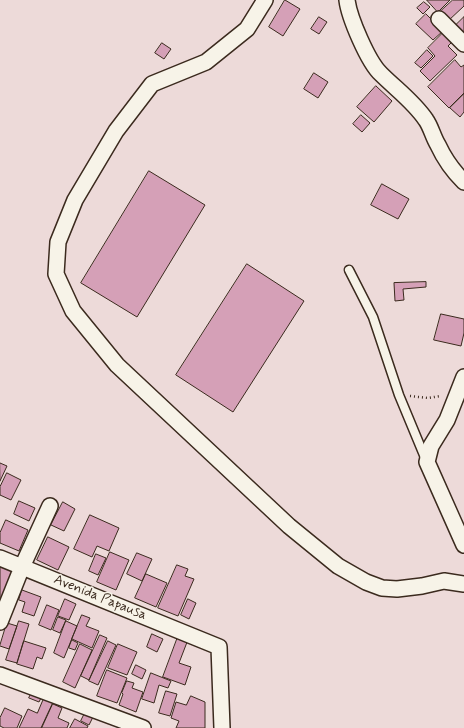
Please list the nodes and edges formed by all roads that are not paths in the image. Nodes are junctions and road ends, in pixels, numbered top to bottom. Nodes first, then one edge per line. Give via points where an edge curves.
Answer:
1 (265, 0) edge
2 (347, 0) edge
3 (439, 19) dead end
4 (464, 44) edge
5 (464, 182) edge
6 (350, 270) dead end
7 (464, 377) edge
8 (427, 462) junction
9 (50, 506) dead end
10 (464, 545) edge
11 (0, 558) edge
12 (22, 567) junction
13 (464, 584) edge
14 (0, 622) edge
15 (0, 675) edge
16 (143, 728) edge
17 (222, 728) edge

1 - 13 street via 246,29 206,62 152,84 116,131 75,200 58,242 56,274 73,312 117,365 289,526 338,566 382,588 397,589 444,581
2 - 5 street via 361,41 379,73 427,120 438,145
3 - 4 street
6 - 8 lane via 373,317 399,395
7 - 8 street via 447,420 431,446
8 - 10 street
9 - 12 street
11 - 12 street, Avenida Papausa
12 - 14 street
12 - 17 street, Avenida Papausa via 219,647
15 - 16 street

